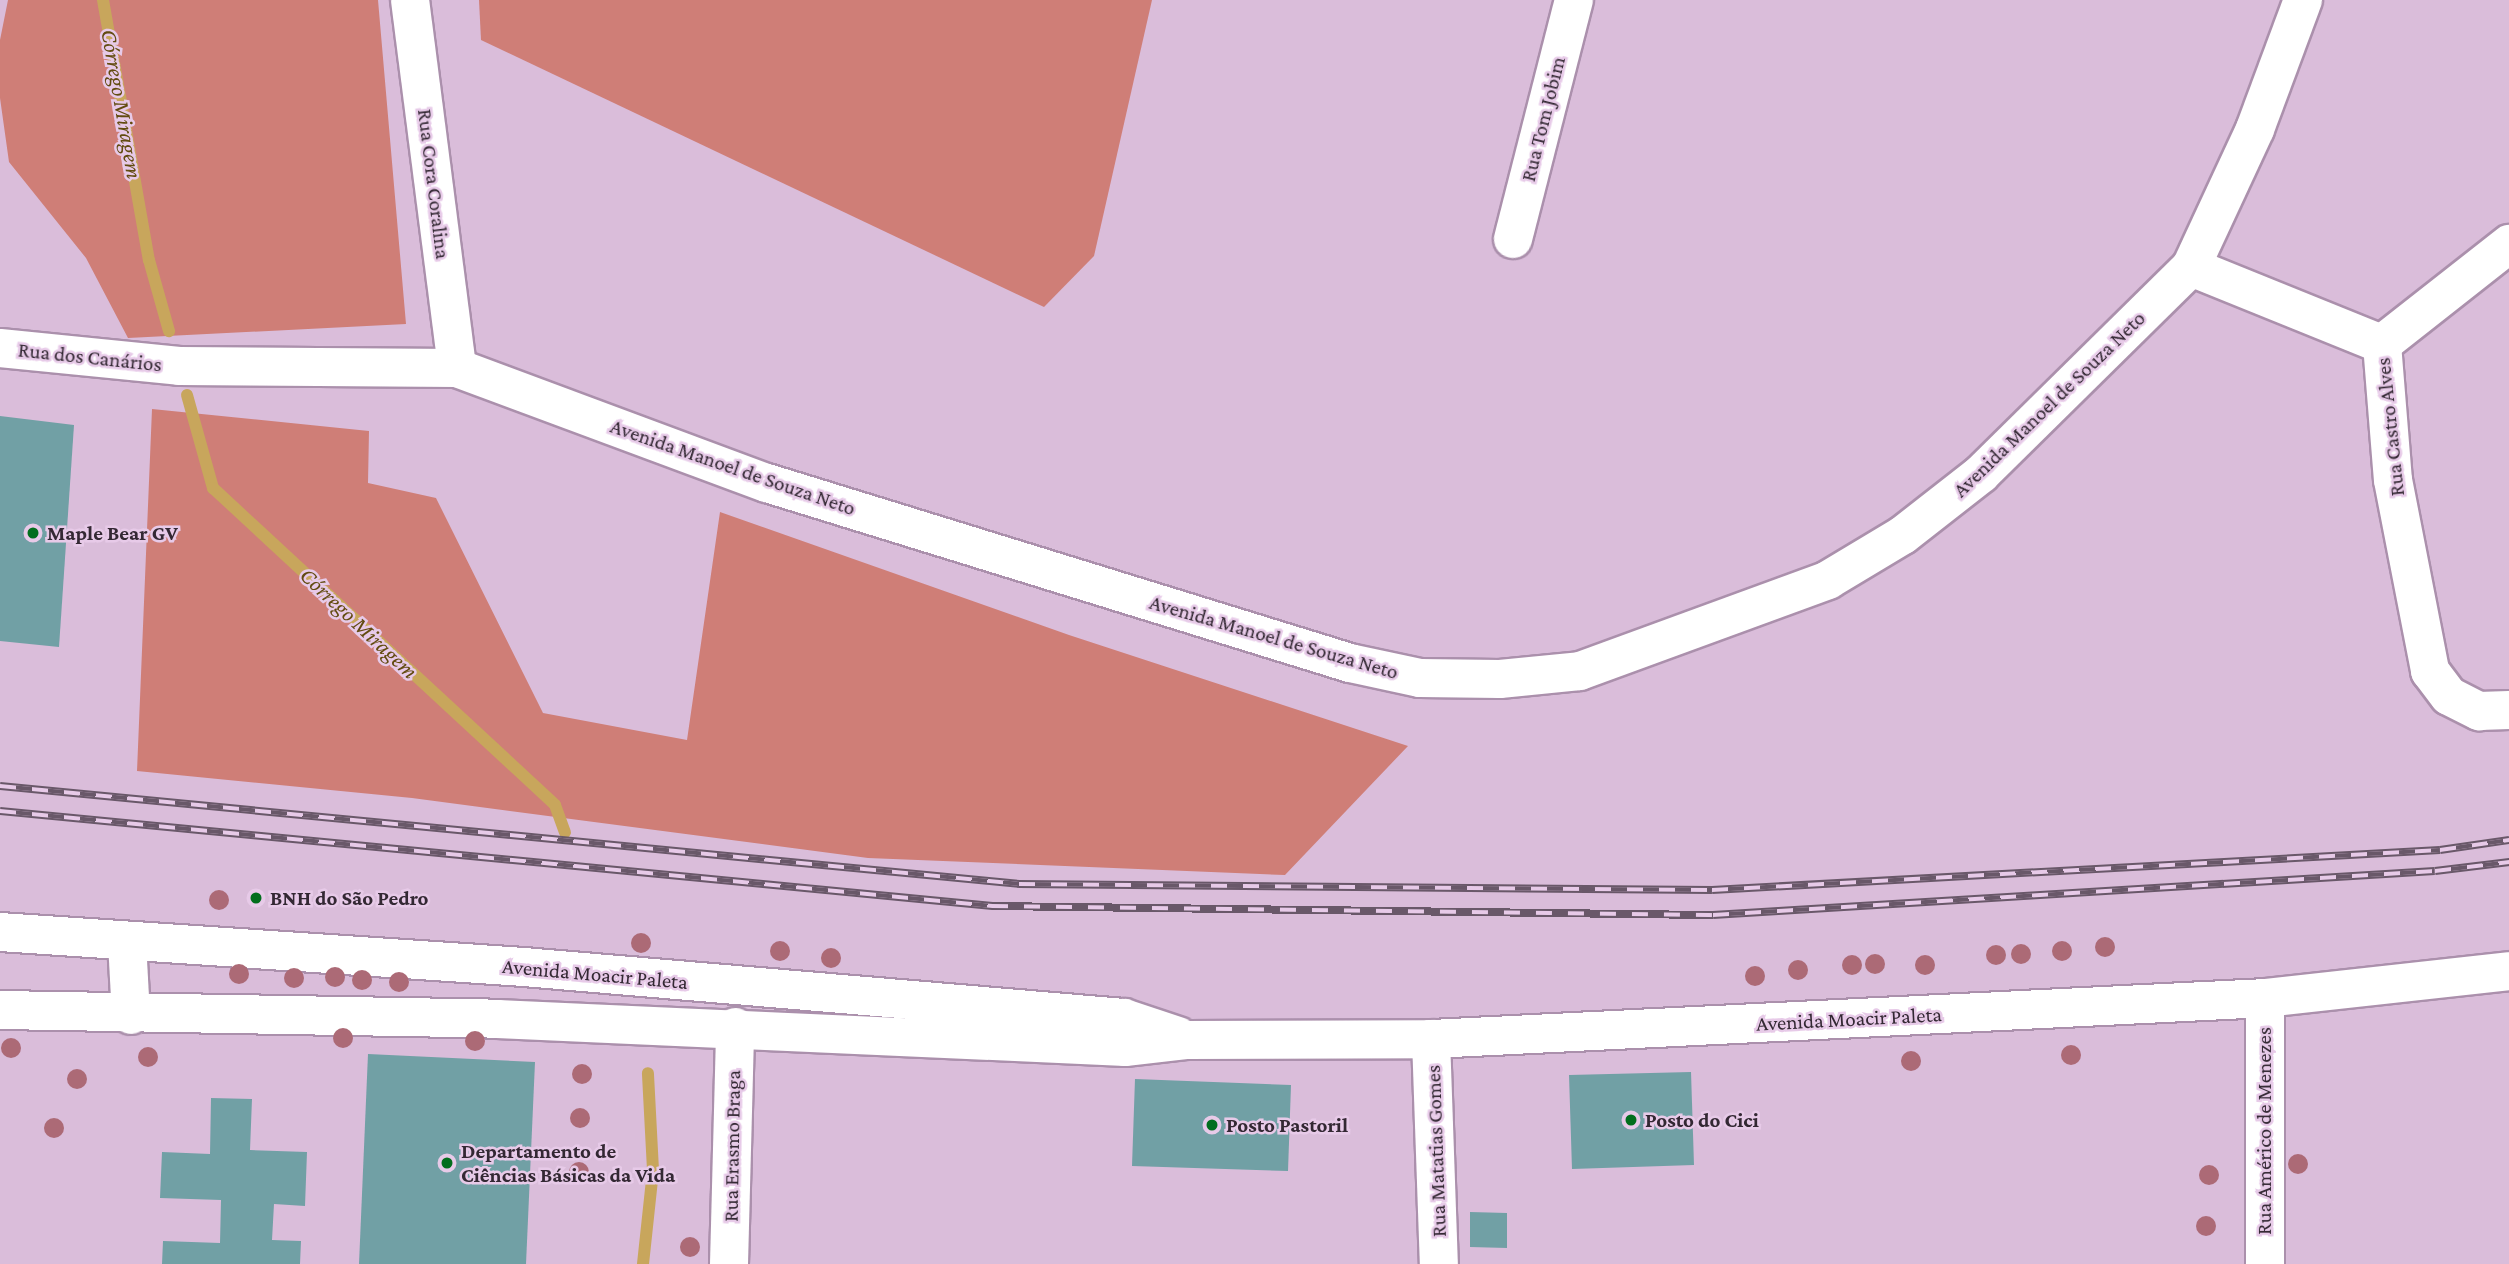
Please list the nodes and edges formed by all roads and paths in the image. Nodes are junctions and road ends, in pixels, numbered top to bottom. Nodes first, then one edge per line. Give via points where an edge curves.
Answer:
1 (410, 0) edge
2 (1574, 0) edge
3 (2303, 0) edge
4 (1513, 239) dead end
5 (2509, 244) edge
6 (2191, 267) junction
7 (2382, 344) junction
8 (0, 348) edge
9 (179, 366) joint
10 (457, 368) junction
11 (2509, 710) edge
12 (0, 932) edge
13 (127, 942) junction
14 (2509, 971) edge
15 (2264, 998) junction
16 (0, 1010) edge
17 (131, 1015) junction
18 (735, 1027) junction
19 (1432, 1039) junction
20 (1186, 1040) junction
21 (729, 1264) edge
22 (1439, 1264) edge
23 (2266, 1264) edge

1 - 10 street, Rua Cora Coralina
2 - 4 street, Rua Tom Jobim
3 - 6 street, Avenida Manoel de Souza Neto via 2255,129
5 - 7 street
6 - 7 street, Rua Castro Alves
6 - 10 street, Avenida Manoel de Souza Neto via 1981,474 1903,535 1828,580 1580,671 1500,679 1420,678 1350,663 767,482
7 - 11 street, Rua Castro Alves via 2393,481 2430,671 2449,696 2479,711
8 - 9 street, Rua dos Canários
9 - 10 street, Avenida Manoel de Souza Neto
12 - 13 street, Avenida Moacir Paleta
13 - 17 street
13 - 20 street, Avenida Moacir Paleta via 524,967 1124,1018
14 - 15 street, Avenida Moacir Paleta
15 - 19 street, Avenida Moacir Paleta
15 - 23 street, Rua Américo de Menezes
16 - 17 street, Avenida Moacir Paleta
17 - 18 street, Avenida Moacir Paleta
18 - 20 street, Avenida Moacir Paleta via 1125,1047
18 - 21 street, Rua Erasmo Braga
19 - 20 street, Avenida Moacir Paleta
19 - 22 street, Rua Matatias Gomes

